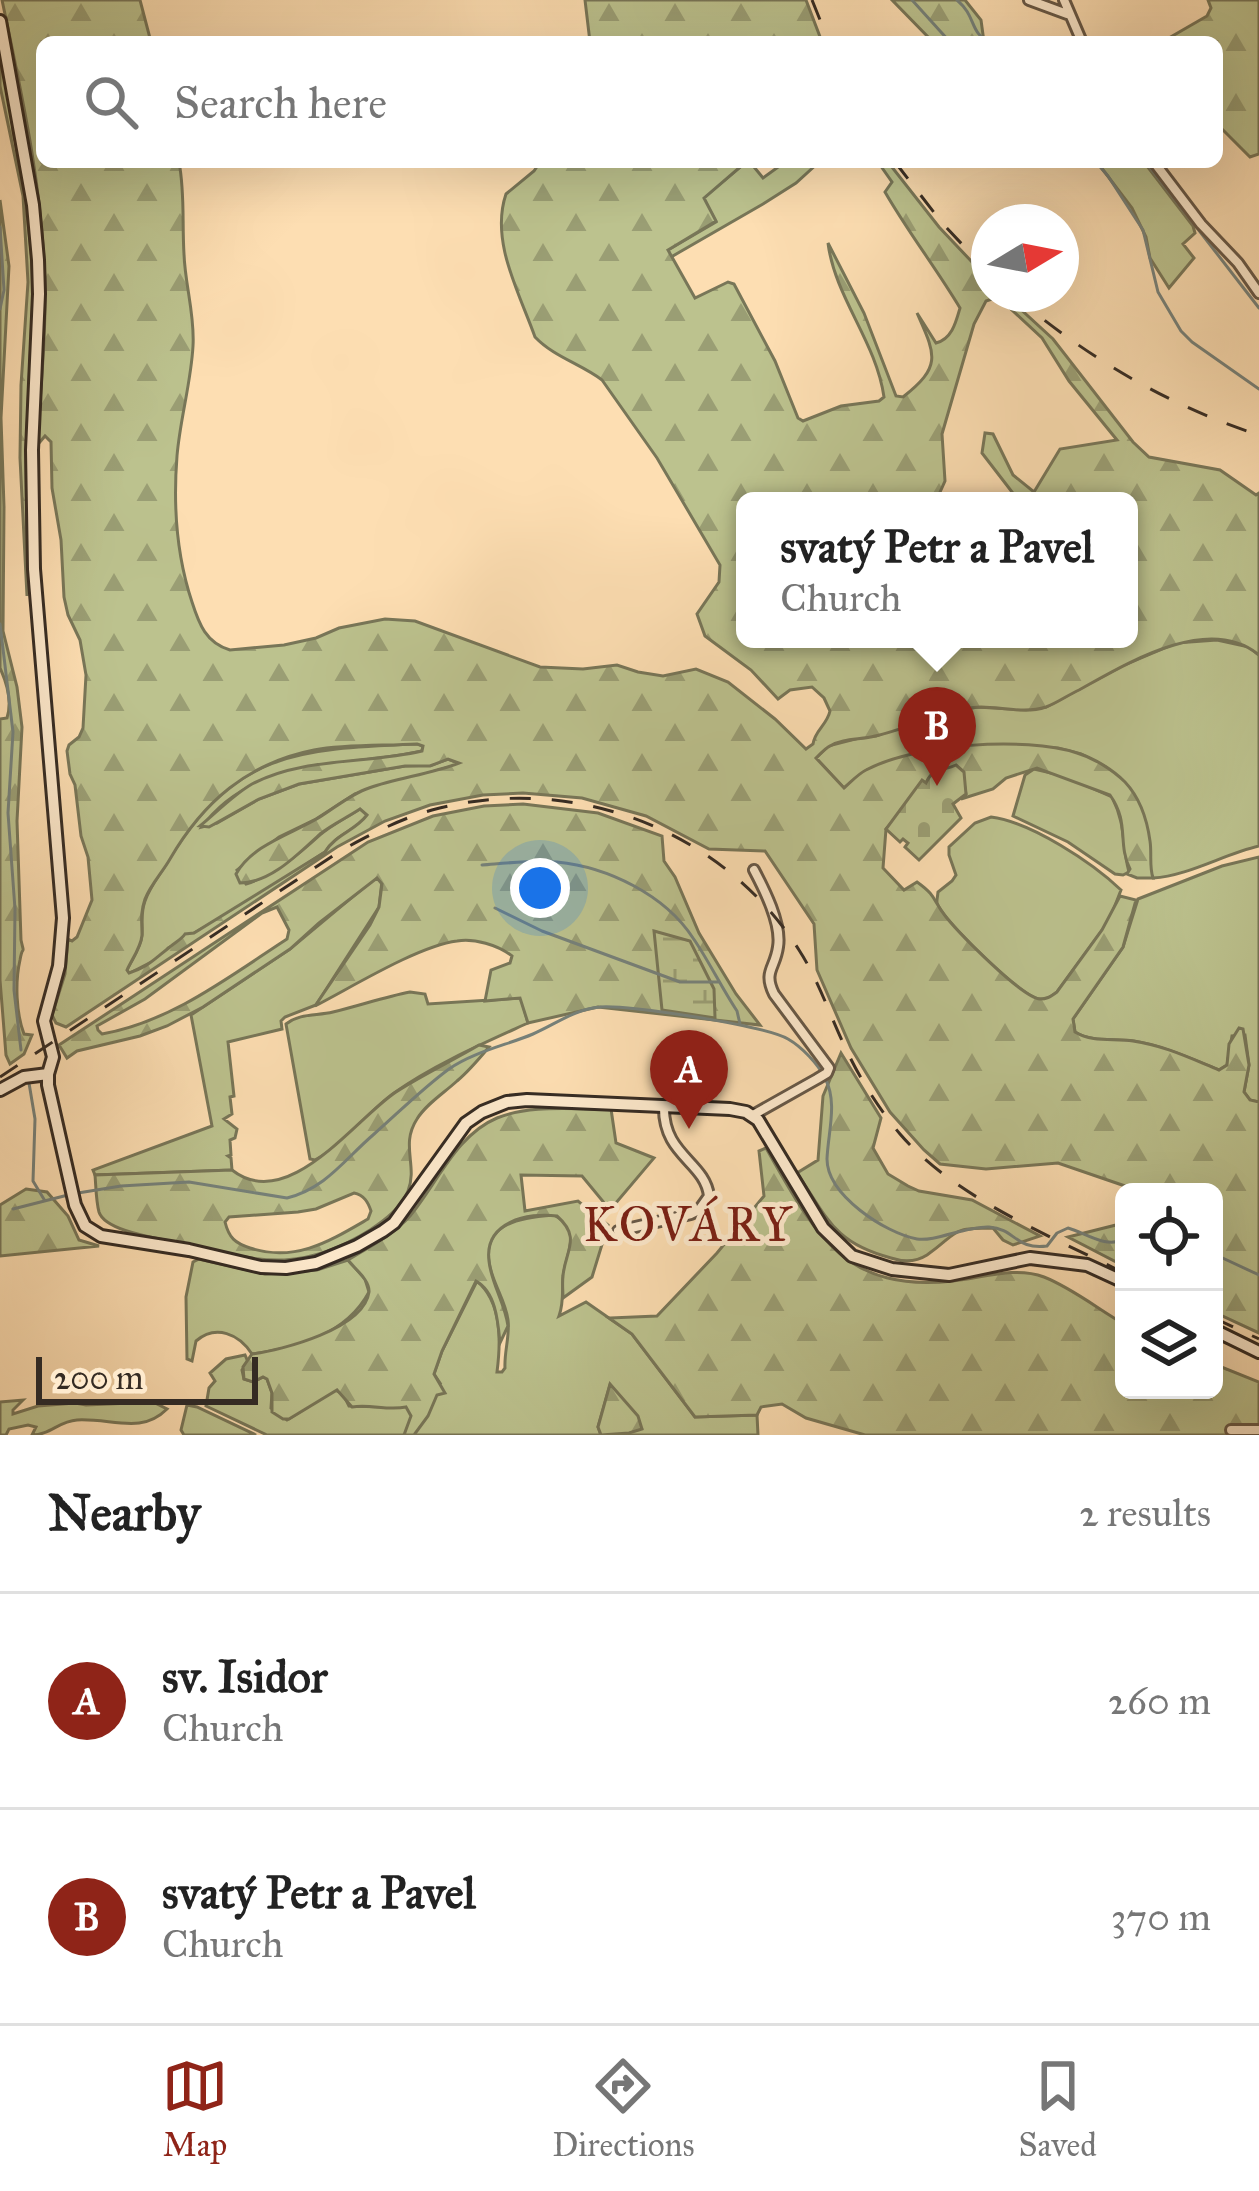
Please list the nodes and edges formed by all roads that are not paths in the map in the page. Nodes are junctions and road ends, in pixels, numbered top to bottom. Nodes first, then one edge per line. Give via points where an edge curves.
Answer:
1 (1029, 0) edge
2 (1064, 0) edge
3 (1069, 15) junction
4 (0, 21) edge
5 (1079, 36) edge
6 (1158, 168) edge
7 (1259, 293) edge
8 (754, 870) dead end
9 (47, 1074) junction
10 (0, 1090) edge
11 (664, 1107) junction
12 (753, 1115) junction
13 (618, 1231) dead end
14 (1115, 1278) edge
15 (1223, 1334) edge
16 (1259, 1352) edge
17 (1231, 1430) dead end
18 (1259, 1430) edge

1 - 3 street
2 - 3 street
3 - 5 street
4 - 9 main road via 39,277 34,569 63,918 44,1022 53,1057
6 - 7 street
8 - 12 street via 778,938 769,982 829,1068
9 - 10 main road
9 - 11 main road via 85,1226 101,1236 261,1267 316,1263 389,1227 460,1129 507,1102
11 - 12 main road
11 - 13 street via 668,1135 709,1196 691,1214
12 - 14 main road via 823,1228 853,1256 949,1275 1030,1258
15 - 16 main road
17 - 18 street

